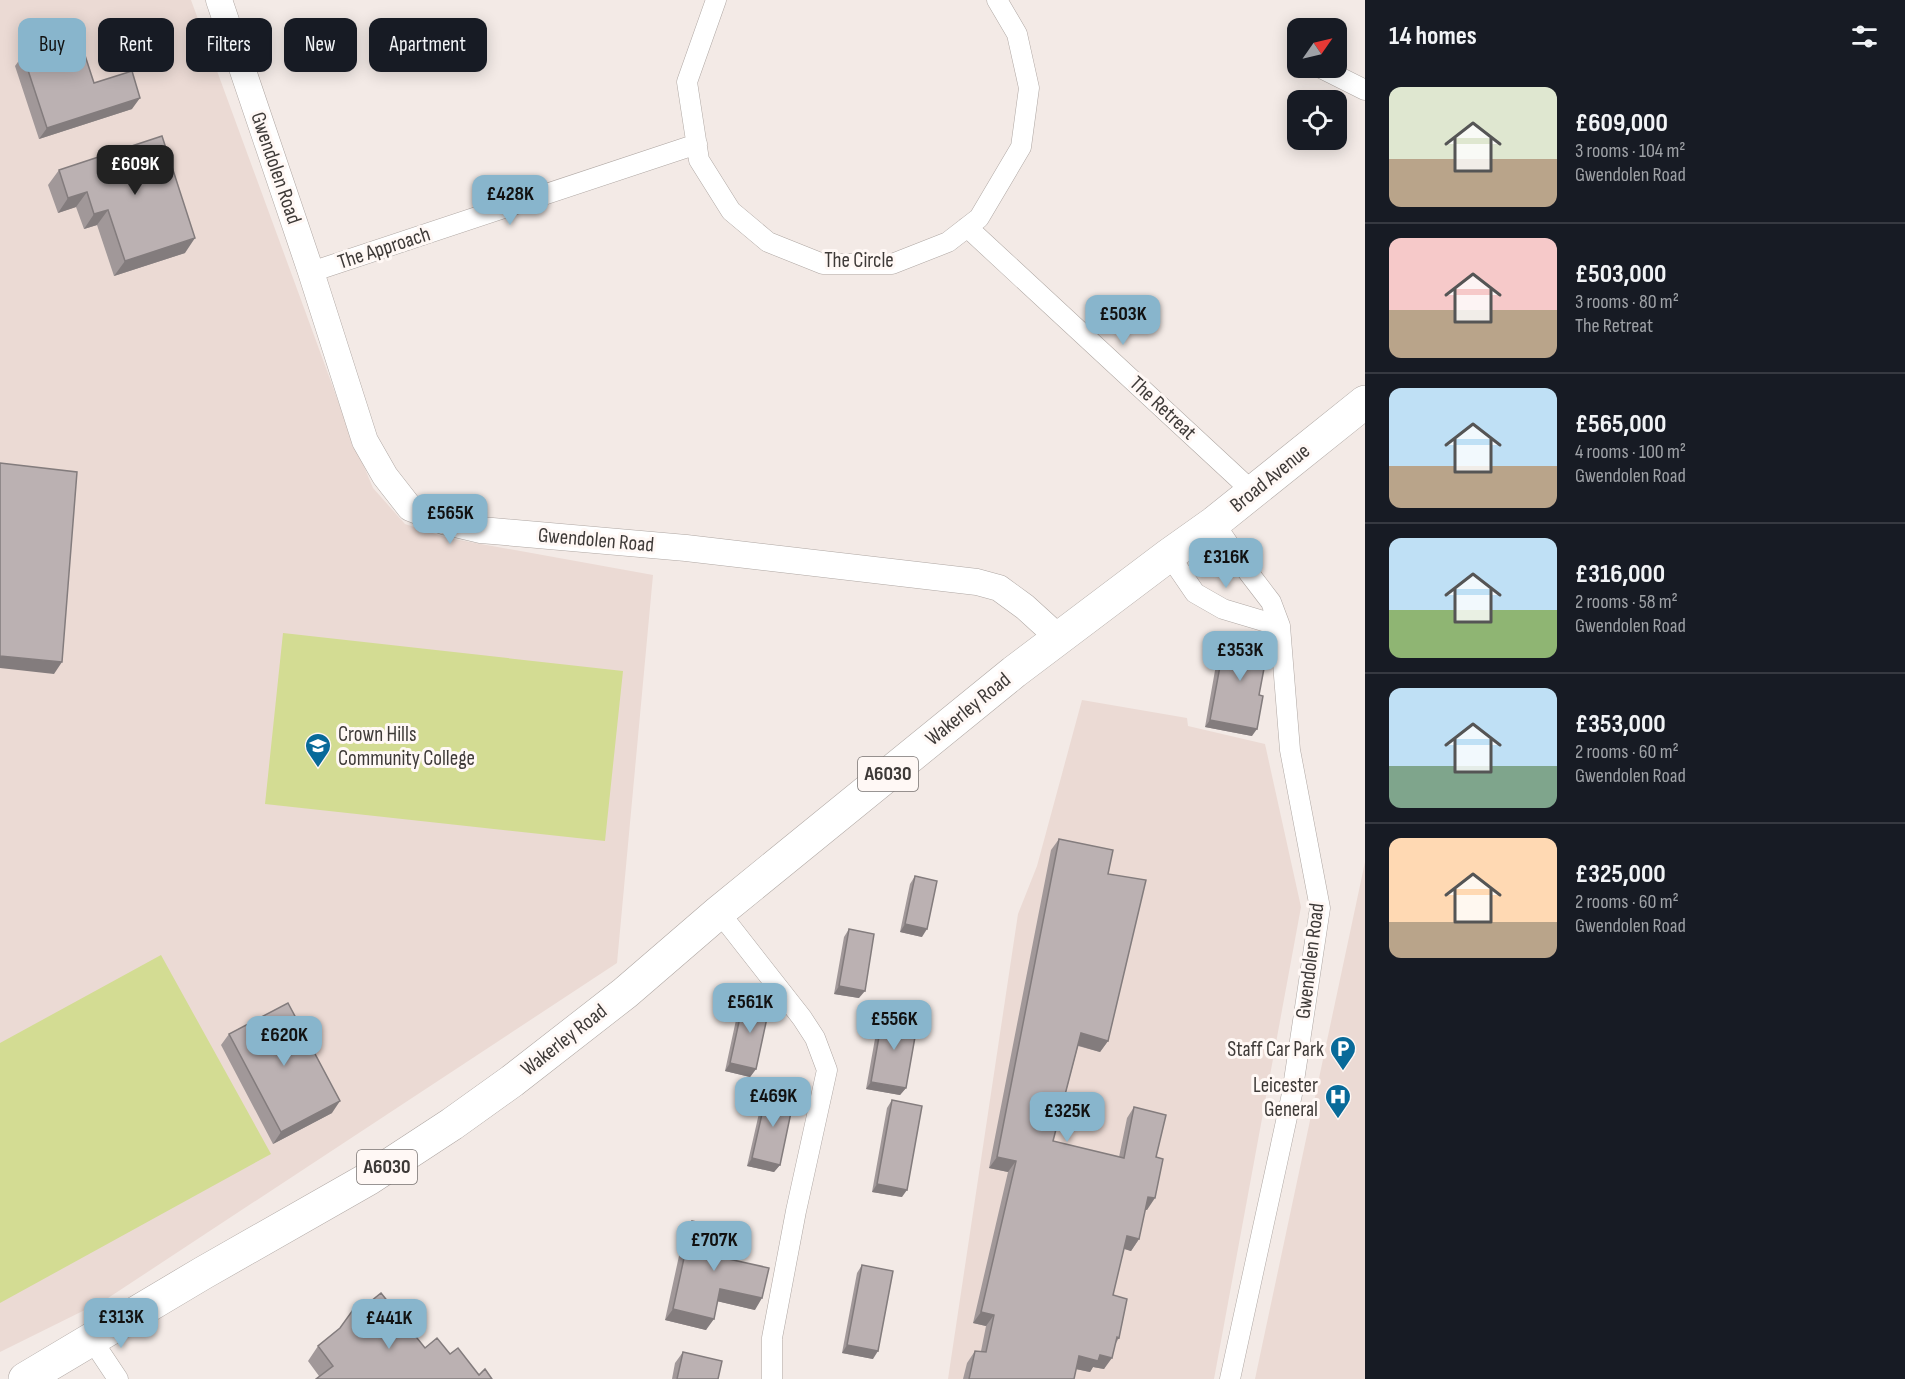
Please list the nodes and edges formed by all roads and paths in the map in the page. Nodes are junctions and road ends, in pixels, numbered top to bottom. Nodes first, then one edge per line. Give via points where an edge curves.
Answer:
1 (219, 0) edge
2 (716, 0) edge
3 (997, 0) edge
4 (1341, 78) edge
5 (1365, 90) edge
6 (697, 144) junction
7 (967, 227) junction
8 (311, 272) junction
9 (1365, 402) edge
10 (1253, 492) junction
11 (1214, 523) junction
12 (1168, 555) junction
13 (1280, 626) junction
14 (1059, 638) junction
15 (719, 912) junction
16 (92, 1340) junction
17 (26, 1379) edge
18 (118, 1379) edge
19 (772, 1379) edge
20 (1230, 1379) edge

1 - 8 street, Gwendolen Road
2 - 6 street, The Circle via 687,82
3 - 7 street, The Circle via 1017,34 1029,88 1021,147 979,218
4 - 5 street
6 - 7 street, The Circle via 699,160 731,211 768,242 823,264 892,264 948,242
6 - 8 street, The Approach
7 - 10 street, The Retreat
8 - 14 street, Gwendolen Road via 365,441 410,508 481,530 686,548 977,582 999,588
9 - 10 highway, Broad Avenue / A6030
10 - 11 highway, Broad Avenue / A6030
11 - 12 highway, Broad Avenue / A6030
11 - 13 street, Gwendolen Road via 1271,602
12 - 13 street via 1195,593 1223,609
12 - 14 highway, Broad Avenue / A6030
13 - 20 street, Gwendolen Road via 1290,750 1320,908 1292,1094
14 - 15 highway, Wakerley Road / A6030
15 - 16 highway, Wakerley Road / A6030 via 624,993 452,1125 368,1179
15 - 19 street via 815,1038 826,1070 772,1338
16 - 17 highway, Wakerley Road / A6030
16 - 18 street

